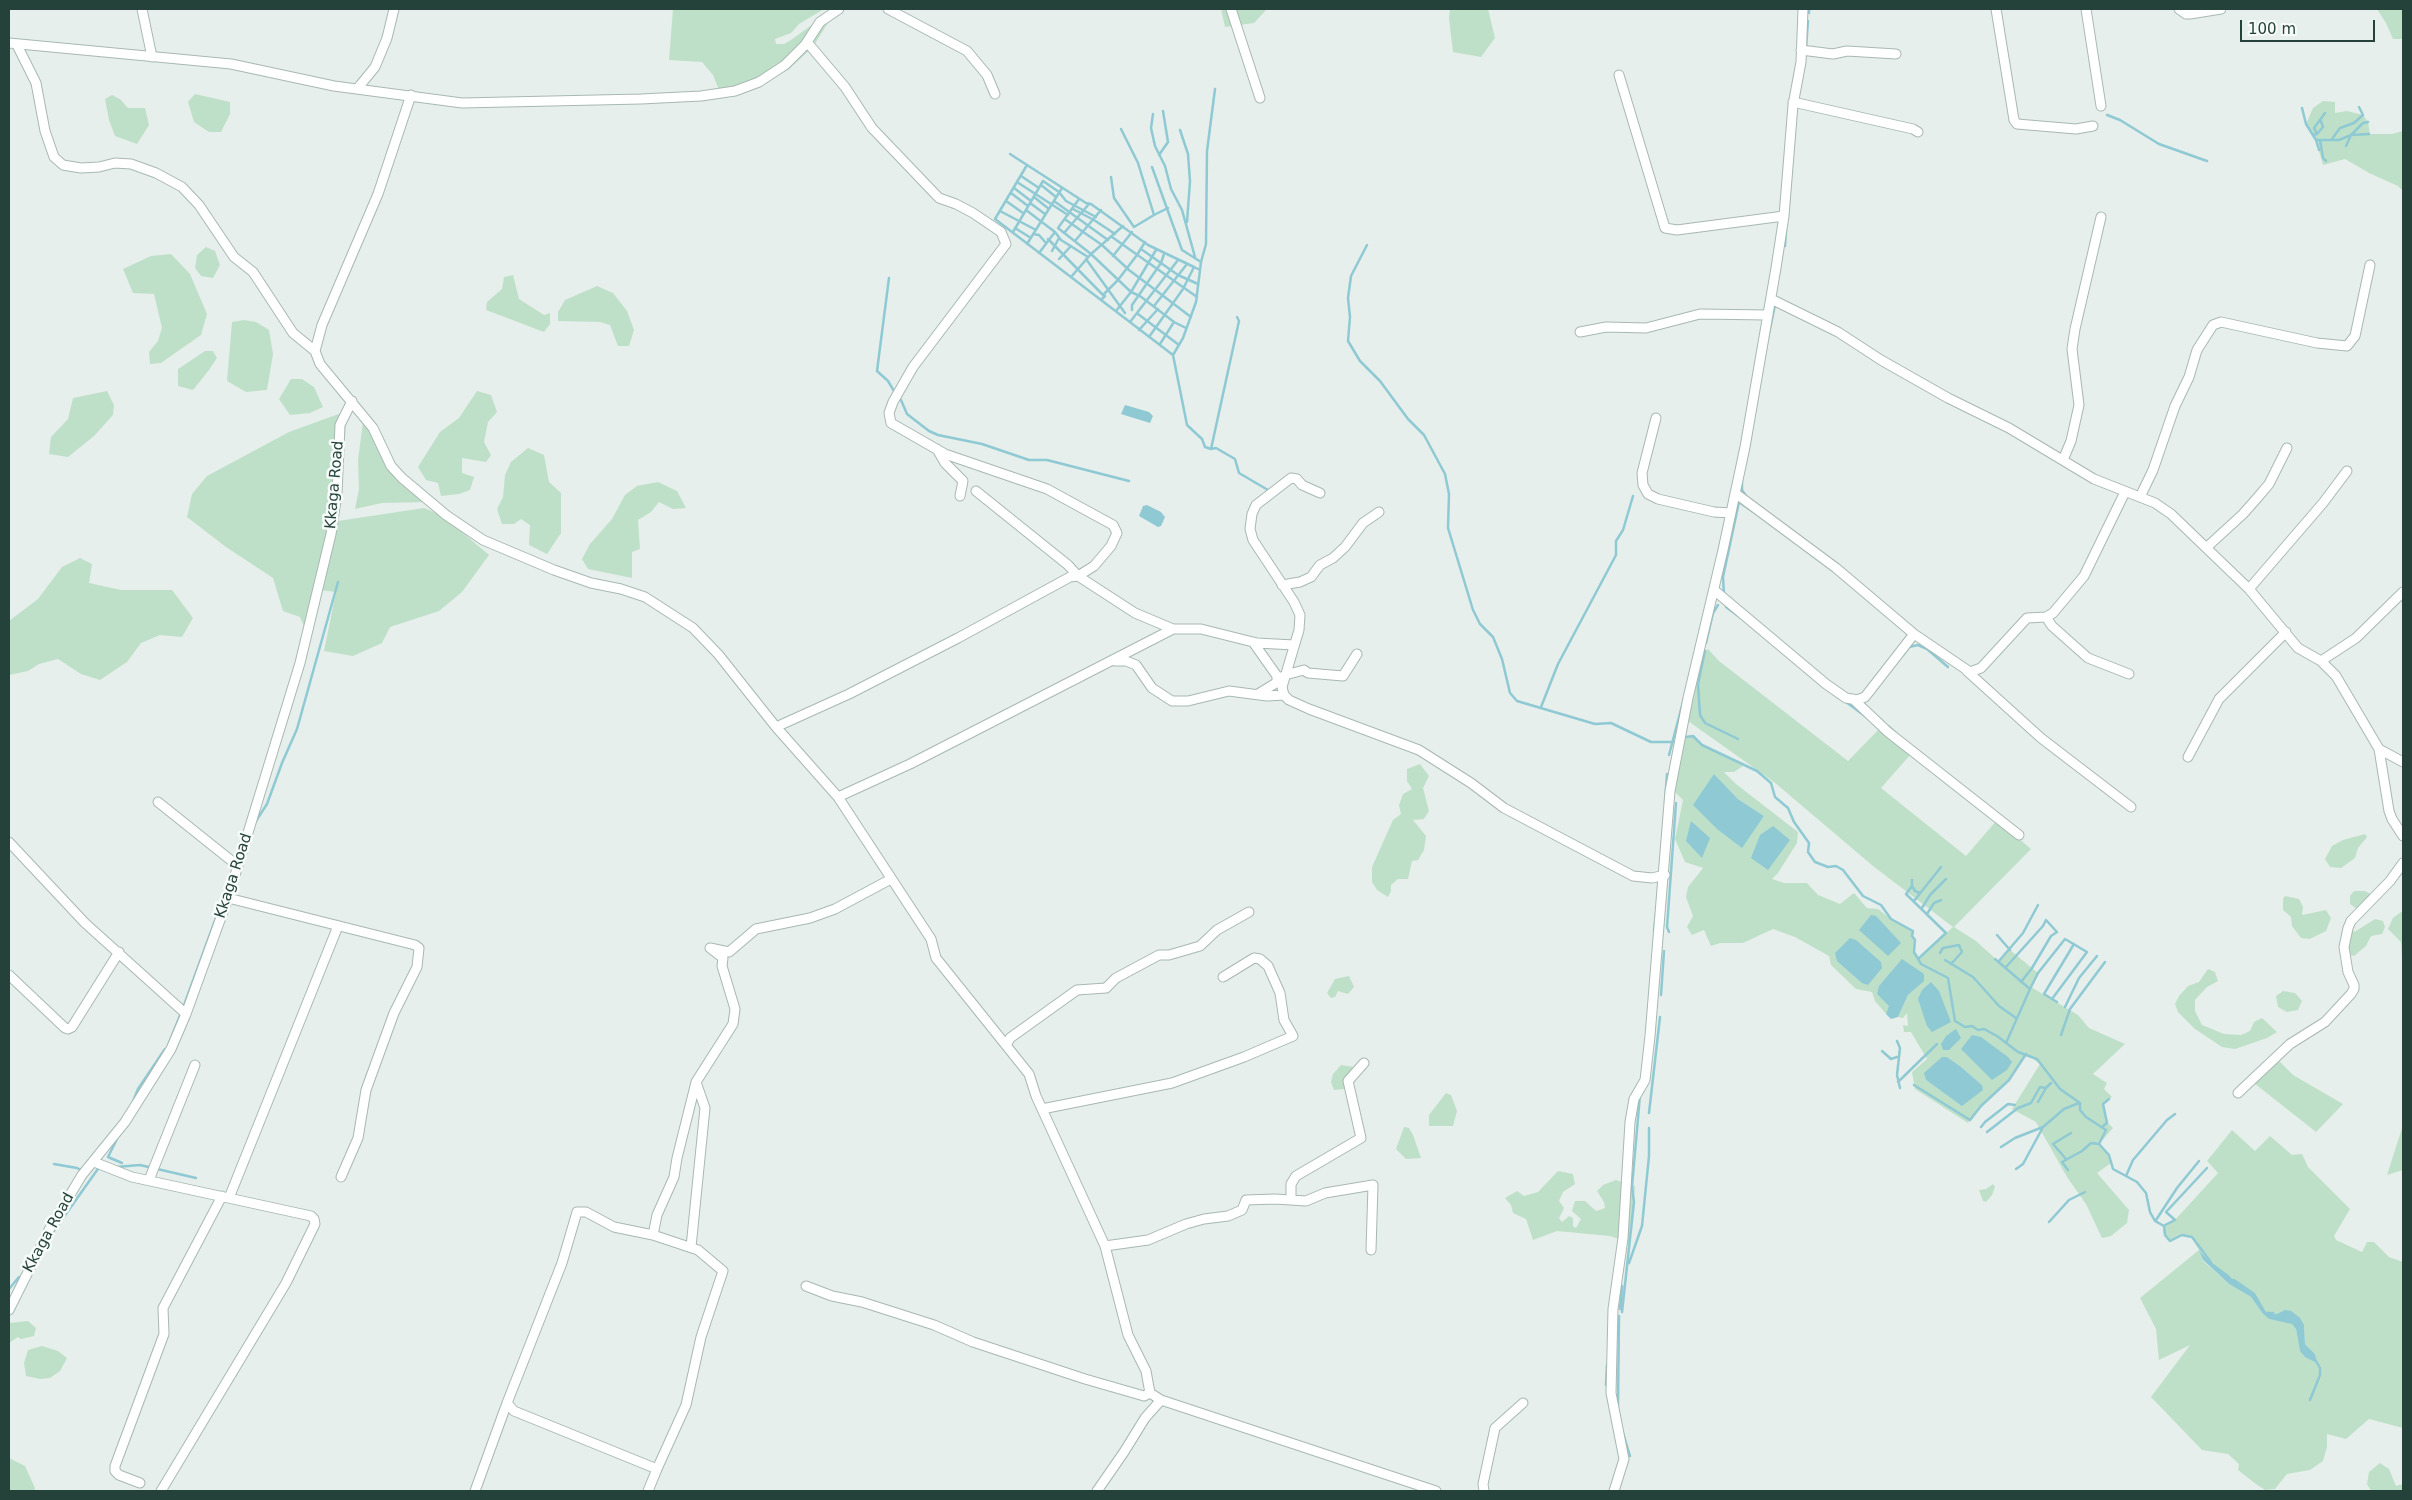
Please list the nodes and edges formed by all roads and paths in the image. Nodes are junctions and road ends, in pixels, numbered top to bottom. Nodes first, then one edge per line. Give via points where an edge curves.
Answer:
1 (142, 9) edge
2 (394, 9) edge
3 (840, 9) edge
4 (888, 9) edge
5 (1231, 9) edge
6 (1803, 9) edge
7 (1996, 9) edge
8 (2086, 9) edge
9 (2179, 9) edge
10 (2221, 9) edge
11 (807, 42) junction
12 (13, 44) edge
13 (1802, 50) junction
14 (1896, 54) dead end
15 (152, 57) junction
16 (1620, 75) dead end
17 (356, 89) junction
18 (995, 94) dead end
19 (411, 95) junction
20 (1260, 98) dead end
21 (1793, 102) junction
22 (2102, 106) dead end
23 (2093, 126) dead end
24 (1918, 132) dead end
25 (1784, 216) junction
26 (2101, 217) dead end
27 (2370, 265) dead end
28 (1771, 299) junction
29 (1767, 315) junction
30 (1580, 332) dead end
31 (315, 351) junction
32 (352, 401) junction
33 (1656, 418) dead end
34 (937, 448) junction
35 (2288, 448) dead end
36 (2063, 460) junction
37 (2347, 471) dead end
38 (976, 491) dead end
39 (2125, 492) junction
40 (1320, 493) dead end
41 (1735, 494) junction
42 (960, 496) dead end
43 (2140, 497) junction
44 (1379, 512) dead end
45 (1731, 513) junction
46 (2206, 547) junction
47 (1078, 576) junction
48 (1282, 585) junction
49 (2249, 589) junction
50 (1714, 590) junction
51 (2403, 592) edge
52 (2046, 617) junction
53 (1173, 629) junction
54 (2286, 632) junction
55 (1914, 634) junction
56 (1253, 642) junction
57 (1294, 645) junction
58 (1357, 654) dead end
59 (1112, 661) junction
60 (2322, 661) junction
61 (1981, 668) junction
62 (1967, 671) junction
63 (1286, 674) junction
64 (2129, 674) dead end
65 (1276, 680) junction
66 (1977, 681) junction
67 (1258, 694) junction
68 (1284, 695) junction
69 (1865, 697) junction
70 (1852, 698) junction
71 (1863, 709) junction
72 (776, 727) junction
73 (2379, 749) junction
74 (2188, 758) dead end
75 (2403, 762) edge
76 (838, 797) junction
77 (158, 802) dead end
78 (2131, 807) dead end
79 (2019, 835) dead end
80 (2403, 836) edge
81 (9, 842) edge
82 (2403, 863) edge
83 (238, 866) junction
84 (1665, 875) junction
85 (891, 879) junction
86 (228, 898) junction
87 (1249, 912) dead end
88 (338, 926) junction
89 (119, 952) junction
90 (9, 975) edge
91 (1224, 977) dead end
92 (186, 1014) junction
93 (1007, 1044) junction
94 (1364, 1063) dead end
95 (195, 1065) dead end
96 (696, 1082) junction
97 (2238, 1093) dead end
98 (1042, 1109) junction
99 (94, 1162) junction
100 (341, 1176) dead end
101 (149, 1180) junction
102 (225, 1197) junction
103 (1291, 1199) junction
104 (653, 1235) junction
105 (1105, 1246) junction
106 (691, 1248) junction
107 (1371, 1250) dead end
108 (806, 1286) dead end
109 (9, 1310) edge
110 (1150, 1393) junction
111 (1161, 1400) junction
112 (507, 1402) junction
113 (1522, 1403) dead end
114 (657, 1469) junction
115 (140, 1483) dead end
116 (162, 1491) edge
117 (475, 1491) edge
118 (648, 1491) edge
119 (1097, 1491) edge
120 (1436, 1491) edge
121 (1484, 1491) edge
122 (1614, 1491) edge

1 - 15 street
2 - 17 street via 376,67
3 - 11 street via 820,22
4 - 18 street via 967,51 987,74
5 - 20 street
6 - 13 street
7 - 23 street via 2017,124 2076,129
8 - 22 street
9 - 10 street via 2190,14
11 - 19 street via 785,65 759,82 735,91 701,96 462,103
11 - 34 street via 845,87 872,128 940,198 994,227 1001,232 1006,244 913,367 889,413 891,423
12 - 15 street
12 - 31 street via 36,83 45,131 54,157 63,164 81,168 131,164 182,187 199,205 234,257 253,272 293,333
13 - 14 street via 1833,54 1847,50
13 - 21 street
15 - 17 street via 231,64
16 - 25 street via 1666,228 1676,230
17 - 19 street
19 - 31 street via 378,194 322,325
21 - 24 street via 1913,128
21 - 25 street
25 - 28 street
26 - 36 street via 2075,329 2072,349 2080,405
27 - 43 street via 2355,336 2347,346 2221,322 2212,325 2197,350
28 - 29 street
28 - 36 street via 1836,331 1906,375
29 - 30 street via 1700,314 1646,328 1606,327
29 - 41 street
31 - 32 street via 320,364
32 - 72 street via 373,428 391,466 465,530 554,570 591,583 622,589 662,606 693,628 717,652
32 - 83 street, Kkaga Road via 340,425 337,494 331,534 300,663
33 - 45 street via 1642,472 1648,494 1658,500
34 - 42 street via 945,463 963,481
34 - 47 street via 945,454 1047,489 1113,525 1117,533 1112,546 1094,566
35 - 46 street via 2258,497
36 - 39 street via 2094,479
37 - 49 street via 2324,503
38 - 47 street
39 - 43 street
39 - 52 street via 2084,576
40 - 48 street via 1291,478 1255,508 1250,530 1253,540
41 - 45 street
41 - 55 street via 1836,568
43 - 46 street via 2163,508
44 - 48 street via 1363,523 1346,547 1320,565 1311,577
45 - 50 street
46 - 49 street
47 - 53 street via 1135,613
47 - 72 street via 1064,580 849,694
48 - 57 street via 1300,616 1300,630
49 - 54 street
50 - 70 street via 1826,684 1846,698
50 - 84 street via 1676,756 1670,792
51 - 60 street via 2356,638
52 - 61 street via 2031,617 2021,623
52 - 64 street via 2088,658
53 - 56 street via 1201,629
53 - 59 street
54 - 60 street via 2305,653
54 - 74 street via 2219,699
55 - 62 street
55 - 69 street
56 - 57 street
56 - 65 street via 1277,676
57 - 63 street
58 - 63 street via 1343,676 1304,670
59 - 67 street via 1126,660 1136,665 1152,688 1172,701 1188,702 1228,691
59 - 76 street
60 - 73 street via 2344,689
61 - 62 street via 1975,672
61 - 66 street
62 - 66 street
63 - 65 street
63 - 68 street via 1282,687
65 - 67 street
66 - 78 street via 2041,738
67 - 68 street
68 - 84 street via 1309,709 1418,750 1504,808 1632,876 1652,878
69 - 70 street
69 - 71 street
70 - 71 street
71 - 79 street
72 - 76 street
73 - 75 street
73 - 80 street via 2389,810
76 - 85 street
77 - 83 street
81 - 89 street via 85,922
82 - 97 street via 2348,928 2345,953 2354,989 2325,1022 2290,1044
83 - 86 street, Kkaga Road
84 - 122 street via 1644,1080 1634,1099 1630,1122 1624,1220 1613,1309 1611,1393 1624,1459
85 - 93 street via 931,939 936,958
85 - 96 street via 835,909 810,918 756,929 729,952 710,948 723,958 722,966 736,1009 733,1024
86 - 88 street
86 - 92 street, Kkaga Road
87 - 93 street via 1218,930 1200,946 1159,955 1116,978 1106,988 1077,990 1010,1038
88 - 100 street via 415,945 420,956 418,967 394,1013 366,1090 358,1138
88 - 102 street
89 - 90 street via 68,1029
89 - 92 street
91 - 98 street via 1254,958 1260,959 1268,966 1280,993 1284,1020 1293,1036 1172,1083
92 - 99 street, Kkaga Road via 171,1049 125,1122
93 - 98 street via 1029,1074
94 - 103 street via 1348,1081 1361,1138 1296,1176 1291,1184
95 - 101 street
96 - 104 street via 674,1177 657,1215
96 - 106 street via 705,1108
98 - 105 street
99 - 101 street
99 - 109 street, Kkaga Road via 82,1175 50,1228
101 - 102 street
102 - 115 street via 163,1308 164,1334 115,1466 119,1475
102 - 116 street via 311,1216 315,1224 286,1283
103 - 105 street via 1246,1200 1242,1210 1228,1216 1186,1224 1148,1240
103 - 107 street via 1306,1201 1325,1193 1373,1185
104 - 106 street
104 - 112 street via 614,1227 586,1212 577,1212 562,1263
105 - 110 street via 1128,1335 1146,1371
106 - 114 street via 708,1257 723,1271 701,1337 686,1404
108 - 110 street via 934,1325 973,1342 1085,1379 1144,1396
110 - 111 street
111 - 119 street via 1145,1418
111 - 120 street
112 - 114 street via 514,1411
112 - 117 street
113 - 121 street via 1495,1428
114 - 118 street

